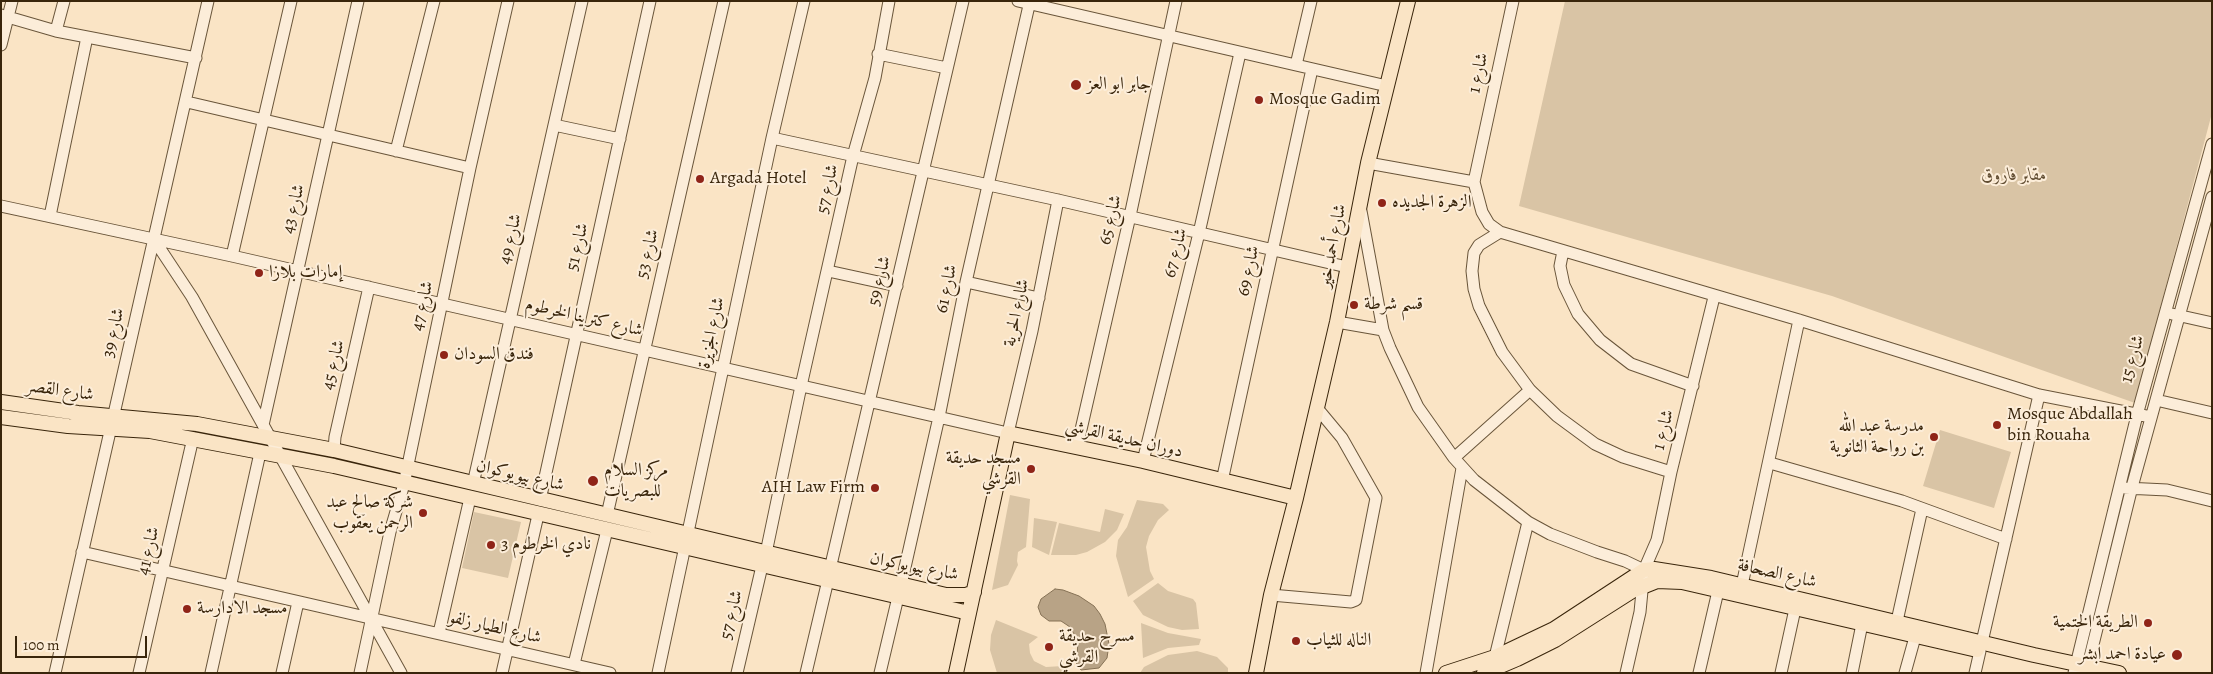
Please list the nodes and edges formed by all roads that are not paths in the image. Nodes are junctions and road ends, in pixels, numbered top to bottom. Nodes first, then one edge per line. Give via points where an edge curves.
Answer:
1 (12, 1) edge
2 (64, 1) edge
3 (208, 1) edge
4 (291, 1) edge
5 (358, 1) edge
6 (434, 1) edge
7 (508, 1) edge
8 (582, 1) edge
9 (650, 1) edge
10 (724, 1) edge
11 (804, 1) edge
12 (889, 1) edge
13 (963, 1) edge
14 (1018, 1) edge
15 (1176, 1) edge
16 (1311, 1) edge
17 (1408, 1) edge
18 (1513, 1) edge
19 (1030, 3) edge
20 (5, 16) edge
21 (56, 31) junction
22 (1169, 36) junction
23 (87, 37) junction
24 (1, 45) edge
25 (1240, 53) junction
26 (878, 54) junction
27 (196, 58) junction
28 (1296, 65) junction
29 (947, 68) junction
30 (1312, 69) junction
31 (1387, 86) junction
32 (187, 102) junction
33 (264, 120) junction
34 (554, 124) junction
35 (328, 135) junction
36 (772, 138) junction
37 (620, 139) junction
38 (2212, 144) edge
39 (396, 151) junction
40 (853, 156) junction
41 (1368, 163) junction
42 (470, 168) junction
43 (924, 171) junction
44 (1474, 182) junction
45 (988, 185) junction
46 (2212, 197) edge
47 (1058, 200) junction
48 (1360, 205) junction
49 (1, 206) edge
50 (50, 216) junction
51 (1130, 216) junction
52 (1500, 232) junction
53 (1199, 233) junction
54 (153, 238) junction
55 (1271, 250) junction
56 (1564, 252) junction
57 (232, 256) junction
58 (1347, 267) junction
59 (298, 271) junction
60 (828, 271) junction
61 (966, 282) junction
62 (897, 286) junction
63 (369, 287) junction
64 (1714, 297) junction
65 (1039, 298) junction
66 (441, 303) junction
67 (2164, 313) junction
68 (2179, 315) junction
69 (510, 319) junction
70 (1799, 320) junction
71 (1337, 322) junction
72 (2212, 322) edge
73 (1383, 330) junction
74 (576, 334) junction
75 (644, 350) junction
76 (722, 368) junction
77 (801, 386) junction
78 (1693, 386) junction
79 (2144, 387) junction
80 (1530, 390) junction
81 (2039, 395) junction
82 (2156, 400) junction
83 (870, 401) junction
84 (1, 402) edge
85 (1317, 408) junction
86 (2118, 412) junction
87 (2212, 413) edge
88 (2136, 415) junction
89 (1, 417) edge
90 (939, 417) junction
91 (2151, 417) junction
92 (113, 422) junction
93 (263, 425) junction
94 (1008, 433) junction
95 (193, 438) junction
96 (270, 438) junction
97 (1077, 447) junction
98 (334, 450) junction
99 (260, 453) junction
100 (281, 456) junction
101 (1454, 458) junction
102 (1143, 461) junction
103 (1770, 463) junction
104 (1462, 468) junction
105 (408, 469) junction
106 (1671, 472) junction
107 (1222, 481) junction
108 (404, 484) junction
109 (473, 484) junction
110 (2132, 487) junction
111 (2118, 488) junction
112 (470, 498) junction
113 (1296, 498) junction
114 (540, 500) junction
115 (2212, 501) edge
116 (1922, 509) junction
117 (538, 515) junction
118 (606, 515) junction
119 (1528, 522) junction
120 (607, 530) junction
121 (686, 533) junction
122 (2006, 539) junction
123 (685, 548) junction
124 (82, 552) junction
125 (764, 559) junction
126 (162, 570) junction
127 (1644, 570) junction
128 (829, 574) junction
129 (1742, 585) junction
130 (229, 586) junction
131 (1642, 586) junction
132 (900, 591) junction
133 (1718, 591) junction
134 (974, 592) junction
135 (1271, 595) junction
136 (298, 602) junction
137 (1795, 610) junction
138 (969, 613) junction
139 (371, 618) junction
140 (1862, 624) junction
141 (1896, 627) junction
142 (440, 633) junction
143 (1915, 637) junction
144 (1981, 647) junction
145 (506, 649) junction
146 (1495, 657) junction
147 (574, 664) junction
148 (2079, 670) edge
149 (55, 673) edge
150 (139, 673) edge
151 (211, 673) edge
152 (282, 673) edge
153 (360, 673) edge
154 (402, 673) edge
155 (502, 673) edge
156 (610, 673) edge
157 (658, 673) edge
158 (736, 673) edge
159 (806, 673) edge
160 (880, 673) edge
161 (956, 673) edge
162 (1256, 673) edge
163 (1426, 673) edge
164 (1446, 673) edge
165 (1484, 673) edge
166 (1626, 673) edge
167 (1699, 673) edge
168 (1781, 673) edge
169 (1852, 673) edge
170 (1905, 673) edge
171 (1975, 673) edge
172 (2119, 673) edge

1 - 20 street
2 - 21 street
3 - 27 street, شارع 39
4 - 33 street
5 - 35 street, شارع 43
6 - 39 street
7 - 42 street, شارع 47
8 - 34 street, شارع 49
9 - 37 street, شارع 51
10 - 75 street, شارع 53
11 - 36 street, شارع الجزيرة
12 - 26 street, شارع 57
13 - 29 street, شارع 59
14 - 19 street
15 - 22 street, شارع 65
16 - 28 street
17 - 31 main road, شارع أحمد خير
18 - 44 street, شارع 1
19 - 22 street
19 - 45 street, شارع 61
20 - 21 street
20 - 24 street
21 - 23 street
22 - 25 street
22 - 51 street, شارع 65
23 - 27 street
23 - 50 street
25 - 28 street
25 - 53 street, شارع 67
26 - 29 street
26 - 40 street, شارع 57 via 875,78
27 - 32 street, شارع 39
28 - 30 street
29 - 43 street, شارع 59
30 - 31 street
30 - 55 street, شارع 69
31 - 41 main road, شارع أحمد خير
32 - 33 street
32 - 54 street, شارع 39
33 - 35 street
33 - 57 street
34 - 37 street
34 - 69 street, شارع 49
35 - 39 street
35 - 59 street, شارع 43
36 - 40 street
36 - 76 street, شارع الجزيرة
37 - 74 street, شارع 51
38 - 67 street, شارع 15
39 - 42 street
40 - 43 street
40 - 60 street, شارع 57
41 - 44 street
41 - 48 main road, شارع أحمد خير
42 - 66 street, شارع 47
43 - 45 street
43 - 62 street, شارع 59
44 - 52 street via 1482,212
45 - 47 street
45 - 61 street, شارع 61
46 - 68 street, شارع 15
47 - 51 street
47 - 65 street, شارع الحرية
48 - 58 main road, شارع أحمد خير
48 - 73 street
49 - 50 street, شارع كترينا الخرطوم
50 - 54 street, شارع كترينا الخرطوم
51 - 53 street
51 - 97 street, شارع 65
52 - 56 street
52 - 80 street via 1479,245 1474,253 1474,289 1484,321
53 - 55 street
53 - 102 street, شارع 67
54 - 57 street, شارع كترينا الخرطوم
54 - 92 street, شارع 39
54 - 93 street via 192,297
55 - 58 street
55 - 107 street, شارع 69
56 - 64 street
56 - 78 street via 1560,266 1564,285 1578,314 1600,340 1631,364
57 - 59 street, شارع كترينا الخرطوم
58 - 71 main road, شارع أحمد خير
59 - 63 street, شارع كترينا الخرطوم
59 - 93 street, شارع 43
60 - 62 street
60 - 77 street, شارع 57
61 - 65 street
61 - 90 street, شارع 61
62 - 83 street, شارع 59
63 - 66 street, شارع كترينا الخرطوم
63 - 98 street, شارع 45
64 - 70 street
64 - 78 street, شارع 1
65 - 94 street, شارع الحرية
66 - 69 street, شارع كترينا الخرطوم
66 - 105 street, شارع 47
67 - 68 street
67 - 79 street, شارع 15
68 - 72 street
68 - 82 street, شارع 15
69 - 74 street, شارع كترينا الخرطوم
69 - 109 street, شارع 49
70 - 81 street
70 - 103 street
71 - 73 street
71 - 85 main road, شارع أحمد خير
73 - 101 street via 1418,407
74 - 75 street, شارع كترينا الخرطوم
74 - 114 street, شارع 51
75 - 76 street, شارع كترينا الخرطوم
75 - 118 street, شارع 53
76 - 77 street, شارع كترينا الخرطوم
76 - 121 street, شارع الجزيرة
77 - 83 street, شارع كترينا الخرطوم
77 - 125 street, شارع 57
78 - 106 street, شارع 1
79 - 86 street via 2133,403
79 - 88 street, شارع 15
80 - 101 street
80 - 106 street via 1557,416 1596,444 1623,457
81 - 86 street
81 - 122 street
82 - 87 street
82 - 91 street, شارع 15
83 - 90 street, شارع كترينا الخرطوم
83 - 128 street, شارع 59
84 - 92 main road, شارع القصر via 78,413
85 - 113 main road, شارع أحمد خير
85 - 135 street via 1342,438 1376,498 1356,600
86 - 88 street
88 - 91 street
88 - 111 street, شارع 15
89 - 92 main road, شارع القصر via 30,422
90 - 94 street, شارع كترينا الخرطوم
90 - 132 street, شارع 61
91 - 110 street, شارع 15
92 - 95 main road, شارع بيويوكوان
92 - 96 main road, شارع بيويوكوان via 180,421
92 - 124 street, شارع 39
93 - 96 street
94 - 97 main road, دوران حديقة القرشي
94 - 134 main road
95 - 99 main road, شارع بيويوكوان
95 - 126 street, شارع 41
96 - 98 main road, شارع بيويوكوان
96 - 100 street
97 - 102 main road, دوران حديقة القرشي
98 - 105 main road, شارع بيويوكوان
99 - 100 main road, شارع بيويوكوان
99 - 130 street
100 - 108 main road, شارع بيويوكوان
100 - 139 street
101 - 104 street
102 - 107 main road, دوران حديقة القرشي
103 - 116 street
103 - 129 street
104 - 119 street
104 - 163 street
105 - 108 street, شارع 47
105 - 109 main road, شارع بيويوكوان
106 - 127 street, شارع 1 via 1657,540
107 - 113 main road, دوران حديقة القرشي
108 - 112 main road, شارع بيويوكوان
108 - 139 street, شارع 47
109 - 114 main road, شارع بيويوكوان
110 - 111 street
110 - 115 street via 2167,490
110 - 148 street, شارع 15
111 - 148 street, شارع 15
112 - 117 main road, شارع بيويوكوان
112 - 142 street
113 - 135 main road
114 - 118 main road, شارع بيويوكوان
116 - 122 street
116 - 141 street
117 - 120 main road, شارع بيويوكوان
117 - 145 street
118 - 121 main road, شارع بيويوكوان
119 - 127 street via 1550,534
119 - 146 street
120 - 123 main road, شارع بيويوكوان
120 - 147 street
121 - 123 street, شارع الجزيرة
121 - 125 main road, شارع بيويوكوان
122 - 144 street
123 - 125 main road, شارع بيويوكوان
123 - 157 street, شارع الجزيرة
124 - 126 street, شارع الطيار زلفو
124 - 149 street, شارع 39
125 - 128 main road, شارع بيويوكوان
125 - 158 street, شارع 57
126 - 130 street, شارع الطيار زلفو
126 - 150 street, شارع 41
127 - 129 main road, شارع الصحافة via 1694,574
127 - 131 street, شارع 1
127 - 146 main road via 1554,629
128 - 132 main road, شارع بيويوكوان
128 - 159 street, شارع 59
129 - 141 main road, شارع الصحافة
130 - 136 street, شارع الطيار زلفو
130 - 151 street
131 - 133 main road, شارع الصحافة via 1656,581 1674,582
131 - 165 main road, شارع الصحافة via 1555,640
131 - 166 street via 1640,612
132 - 134 main road, شارع بيويوكوان via 956,596
132 - 138 main road, شارع بيويوكوان
132 - 160 street, شارع 61
133 - 137 main road, شارع الصحافة
133 - 167 street
134 - 138 main road
135 - 162 main road
136 - 139 street, شارع الطيار زلفو
136 - 152 street
137 - 140 main road, شارع الصحافة
137 - 168 street
138 - 161 main road
139 - 142 street, شارع الطيار زلفو
139 - 153 street, شارع 47
139 - 154 street
140 - 141 main road, شارع الصحافة
140 - 169 street
141 - 143 main road, شارع الصحافة
141 - 144 main road, شارع الصحافة
142 - 145 street, شارع الطيار زلفو
143 - 144 main road, شارع الصحافة
143 - 170 street
144 - 148 main road, شارع الصحافة
144 - 171 street
145 - 147 street, شارع الطيار زلفو
145 - 155 street
146 - 164 main road
147 - 156 street, شارع الطيار زلفو
148 - 172 main road, شارع الصحافة

